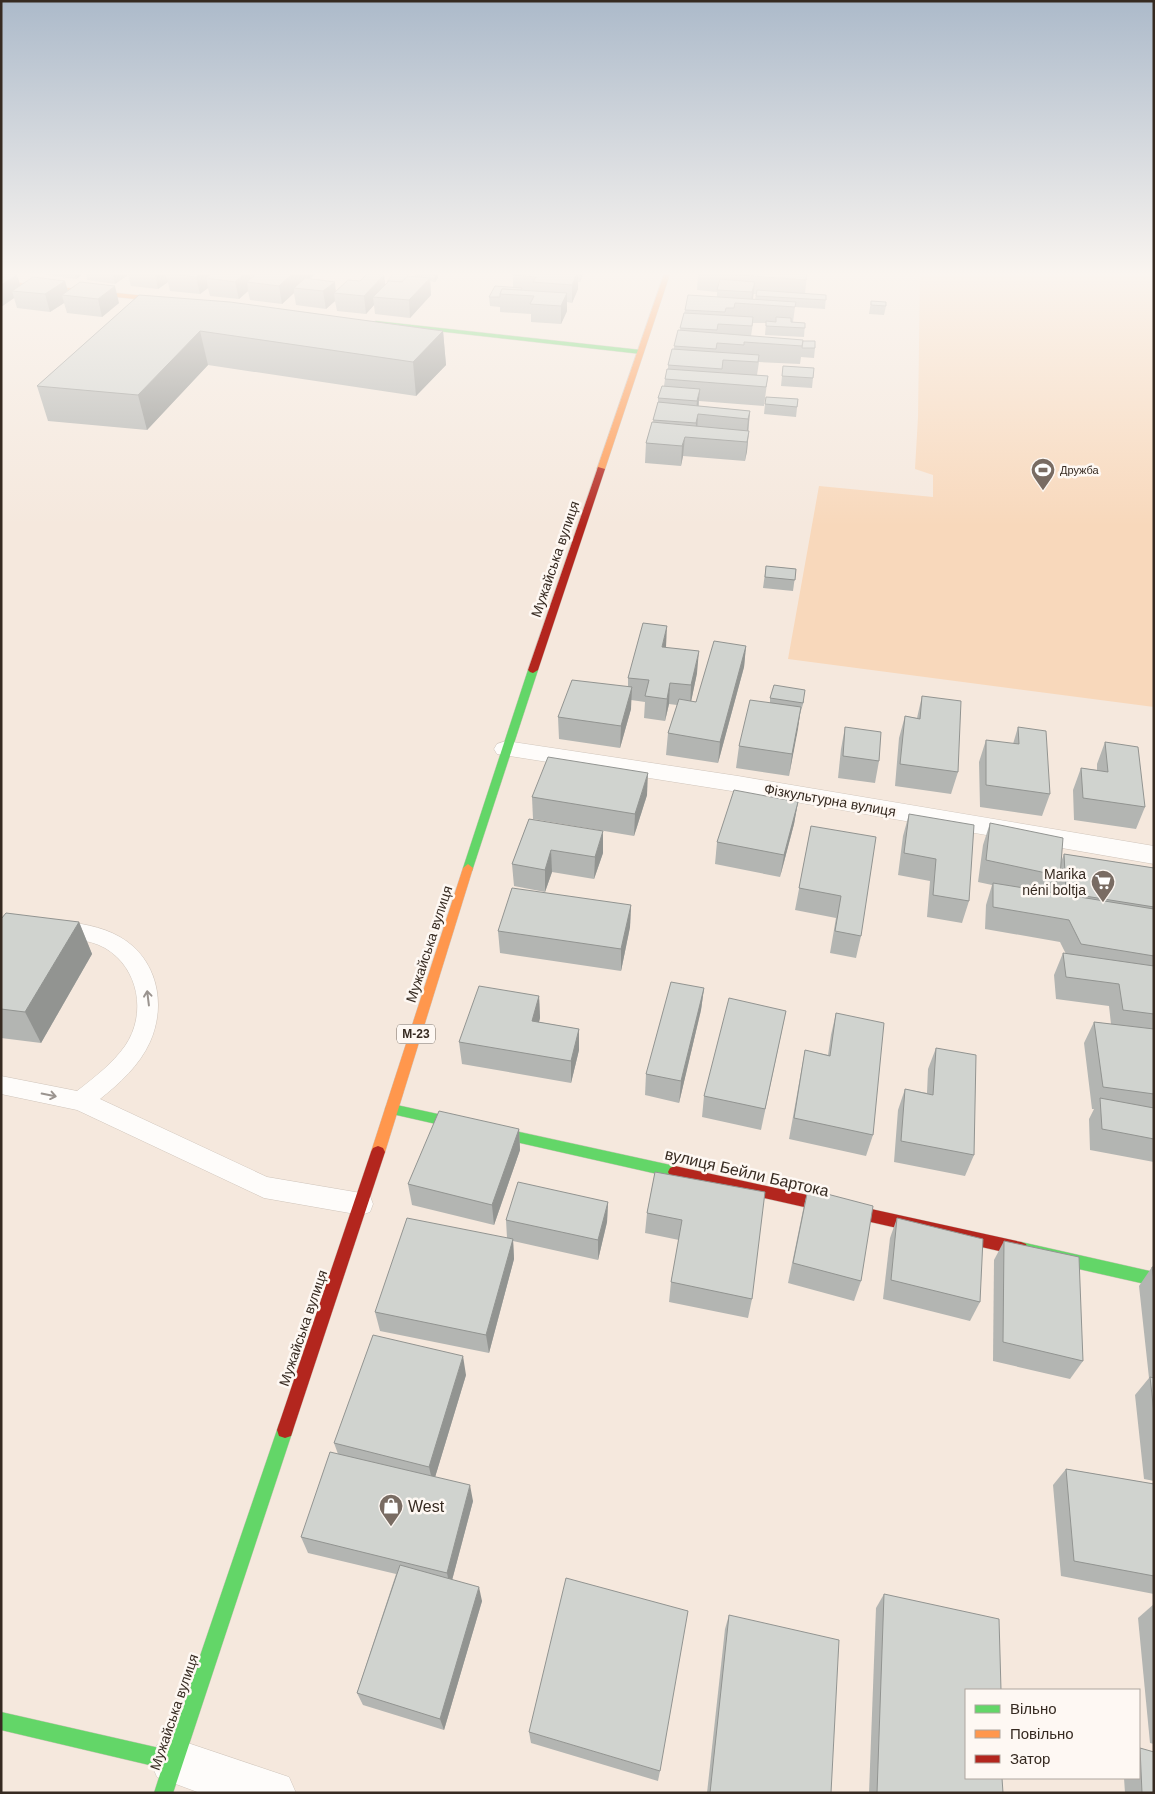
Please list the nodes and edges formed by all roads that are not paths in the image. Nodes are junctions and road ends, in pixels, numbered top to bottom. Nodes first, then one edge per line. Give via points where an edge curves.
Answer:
1 (639, 358) edge
2 (506, 749) junction
3 (1154, 856) edge
4 (36, 929) edge
5 (1, 1085) edge
6 (81, 1101) junction
7 (392, 1109) junction
8 (361, 1204) junction
9 (1154, 1279) edge
10 (1, 1721) edge
11 (168, 1777) edge
12 (273, 1793) edge

1 - 2 main road, Мужайська вулиця / М-23
2 - 3 street, Фізкультурна вулиця via 738,784
2 - 7 main road, Мужайська вулиця / М-23
6 -> 4 lane via 117,1073 140,1041 149,1008 146,978 130,954 103,938 70,929
5 -> 6 lane
6 - 8 lane via 264,1187
7 - 8 main road, Мужайська вулиця / М-23
7 - 9 main road, вулиця Бейли Бартока
8 - 11 main road, Мужайська вулиця / М-23
10 - 11 main road
11 - 12 street

